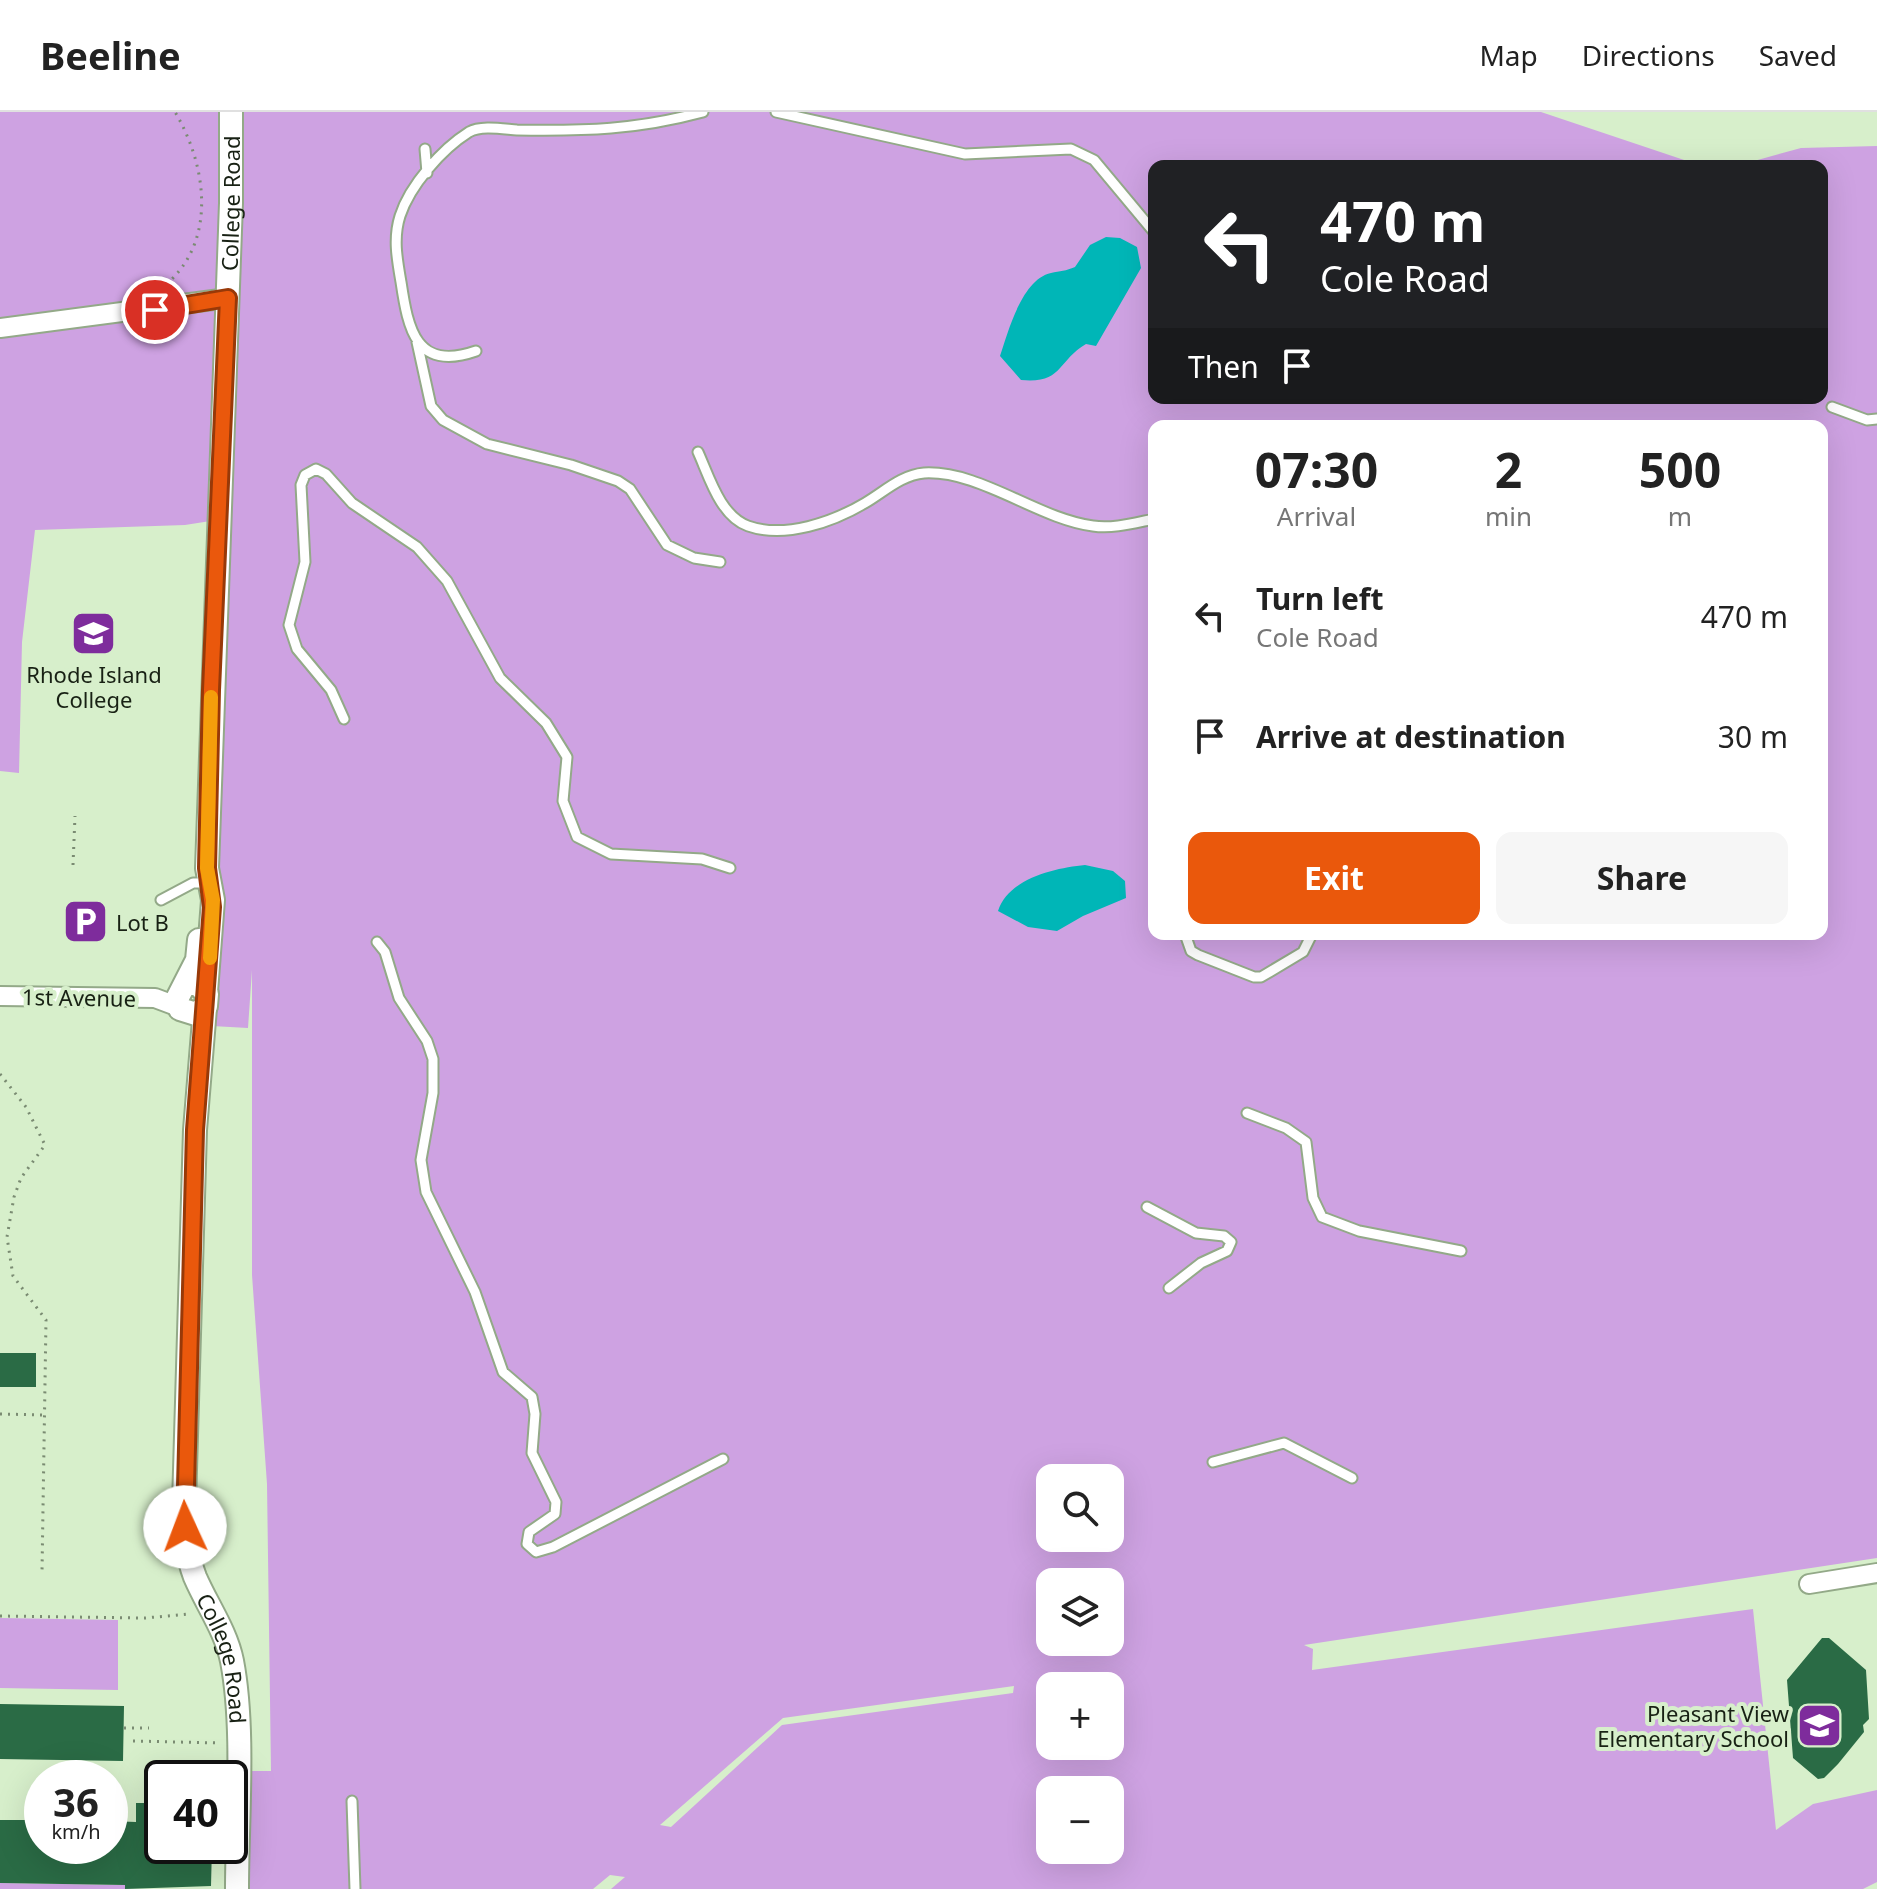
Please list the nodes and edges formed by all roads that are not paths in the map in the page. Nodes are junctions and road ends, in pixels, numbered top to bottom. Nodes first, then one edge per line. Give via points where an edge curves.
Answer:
1 (231, 112) edge
2 (703, 112) edge
3 (776, 112) edge
4 (425, 149) dead end
5 (427, 173) junction
6 (1148, 225) edge
7 (228, 298) junction
8 (0, 328) edge
9 (417, 342) junction
10 (476, 351) dead end
11 (1832, 407) dead end
12 (1877, 419) edge
13 (698, 452) dead end
14 (1148, 520) edge
15 (720, 562) dead end
16 (344, 719) dead end
17 (730, 868) dead end
18 (206, 878) junction
19 (161, 900) dead end
20 (1187, 940) edge
21 (1309, 940) edge
22 (377, 942) dead end
23 (0, 996) edge
24 (191, 999) junction
25 (1247, 1113) dead end
26 (1147, 1207) dead end
27 (1461, 1251) dead end
28 (1169, 1288) dead end
29 (723, 1459) dead end
30 (1213, 1462) dead end
31 (1352, 1478) dead end
32 (1877, 1573) edge
33 (1809, 1584) dead end
34 (352, 1801) dead end
35 (237, 1889) edge
36 (355, 1889) edge

1 - 7 street, College Road
2 - 5 lane via 613,131 476,130
3 - 6 lane via 965,154 1084,152
4 - 5 lane
5 - 9 lane via 401,213 395,238 406,319
7 - 8 street
7 - 18 street, College Road
9 - 10 lane via 447,357
9 - 15 lane via 431,406 443,420 487,444 618,481 630,489 667,545 694,558
11 - 12 lane
13 - 14 lane via 724,507 746,526 767,530 820,523 908,476 929,473 1090,526
16 - 17 lane via 331,690 297,649 289,625 305,562 301,485 316,469 352,503 417,547 447,581 500,678 546,723 567,757 563,801 577,837 611,854 702,859
18 - 19 lane
18 - 24 street, College Road via 212,907
20 - 21 lane via 1198,955 1254,977 1303,952
22 - 29 lane via 399,998 433,1059 433,1093 421,1160 426,1192 475,1292 503,1372 535,1405 532,1453 556,1502 555,1514 529,1532 527,1544 536,1552 553,1547
23 - 24 street, 1st Avenue via 158,998 165,992
24 - 35 street, College Road via 200,1048 184,1504 194,1574 232,1661
25 - 27 lane via 1306,1142 1313,1198 1322,1217 1359,1231
26 - 28 lane via 1196,1233 1224,1236 1231,1242 1227,1251
30 - 31 lane via 1284,1443
32 - 33 street
34 - 36 lane

